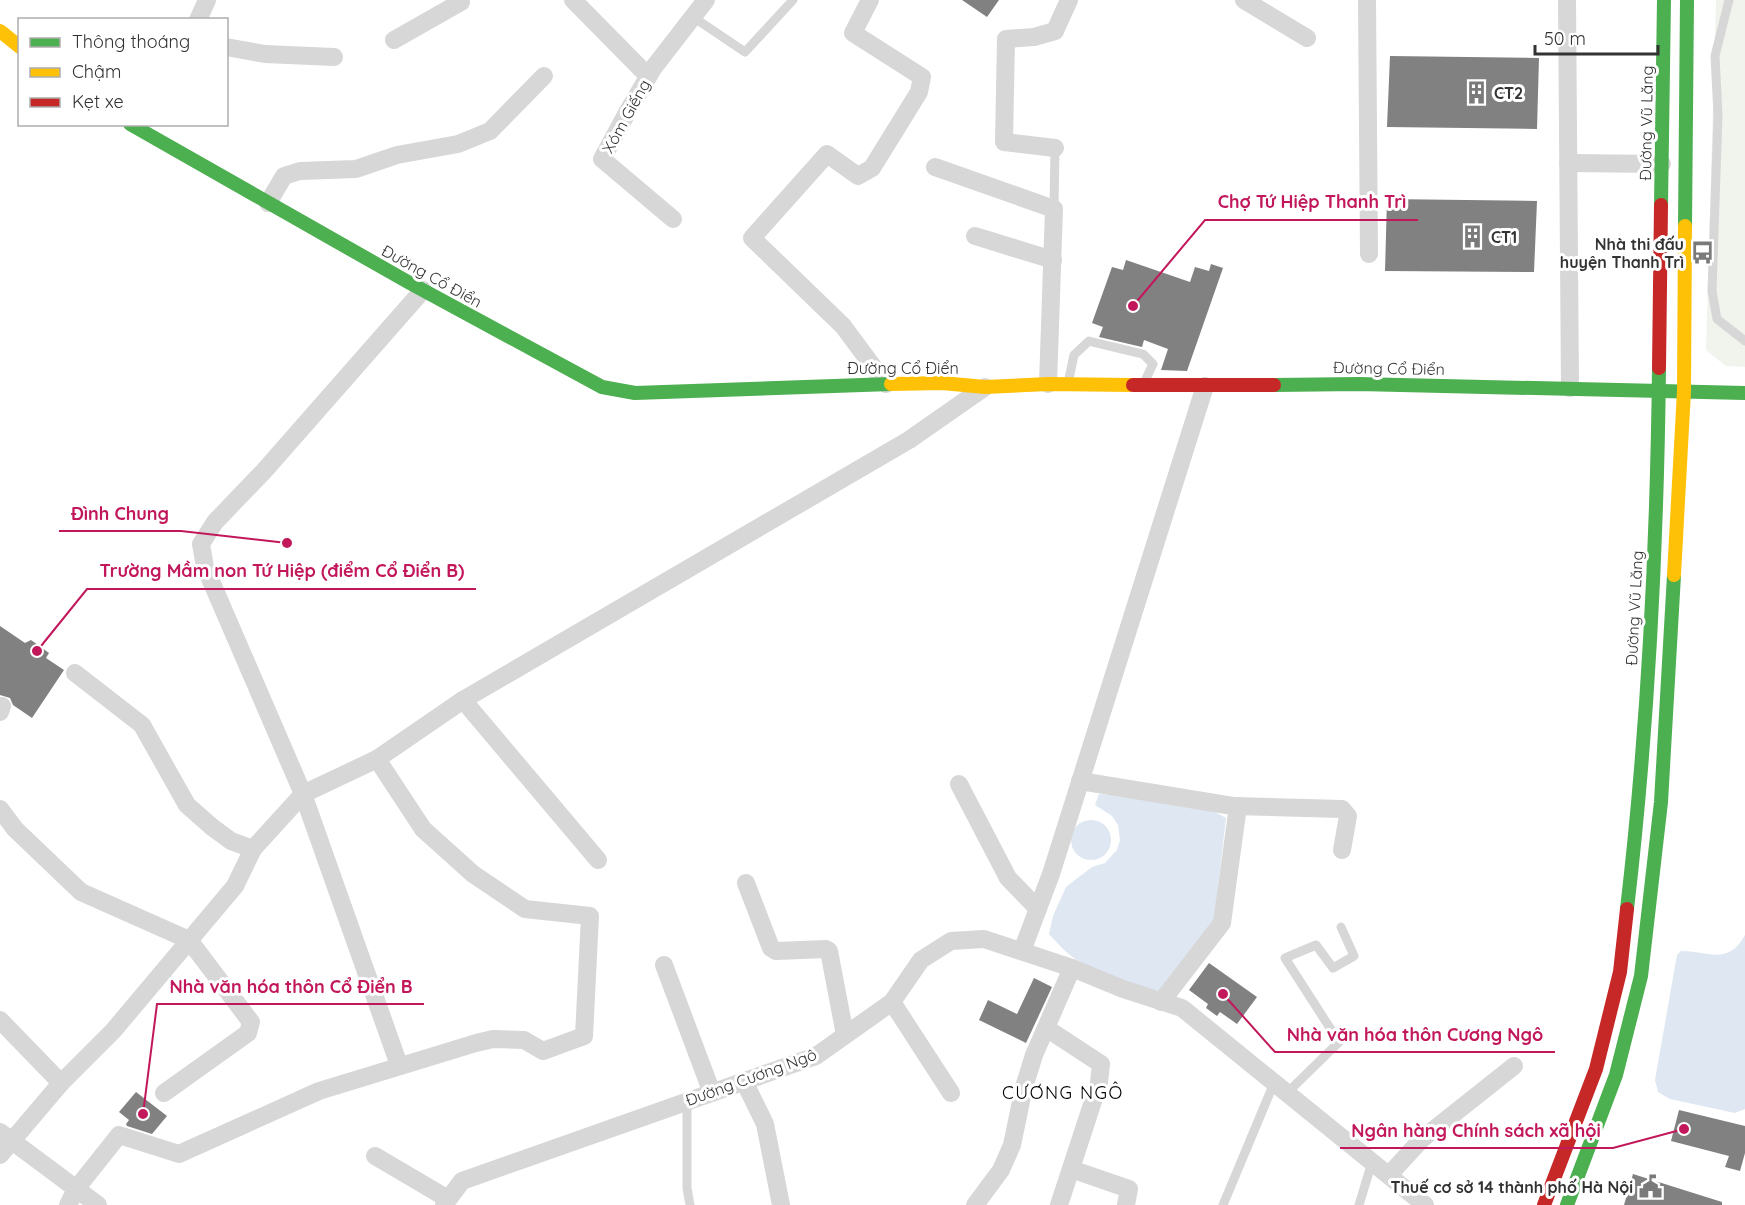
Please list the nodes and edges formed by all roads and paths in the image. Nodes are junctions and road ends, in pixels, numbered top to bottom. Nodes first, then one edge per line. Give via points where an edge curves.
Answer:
1 (207, 0) edge
2 (573, 0) edge
3 (706, 0) edge
4 (794, 0) edge
5 (870, 0) edge
6 (1069, 0) edge
7 (1244, 0) edge
8 (1367, 0) edge
9 (1567, 0) edge
10 (1664, 0) edge
11 (1687, 0) edge
12 (1729, 0) edge
13 (461, 1) edge
14 (693, 17) junction
15 (199, 18) edge
16 (0, 31) edge
17 (1307, 38) dead end
18 (393, 40) dead end
19 (18, 45) edge
20 (228, 47) edge
21 (334, 57) dead end
22 (544, 76) dead end
23 (648, 76) junction
24 (141, 128) edge
25 (1055, 148) joint
26 (1568, 163) junction
27 (1662, 164) junction
28 (935, 167) dead end
29 (268, 203) junction
30 (1054, 209) junction
31 (673, 219) dead end
32 (975, 236) dead end
33 (1369, 254) dead end
34 (1053, 260) junction
35 (423, 290) junction
36 (1745, 341) edge
37 (886, 384) junction
38 (1048, 384) junction
39 (1068, 384) junction
40 (1143, 385) junction
41 (1205, 386) junction
42 (985, 387) junction
43 (1570, 388) junction
44 (1659, 391) junction
45 (1684, 391) junction
46 (1745, 393) edge
47 (75, 673) dead end
48 (1646, 699) junction
49 (463, 700) junction
50 (1666, 702) junction
51 (377, 759) junction
52 (1080, 781) junction
53 (959, 784) dead end
54 (303, 794) junction
55 (1238, 806) junction
56 (0, 809) edge
57 (253, 849) junction
58 (1342, 850) dead end
59 (598, 860) dead end
60 (746, 883) dead end
61 (1038, 909) junction
62 (1341, 927) dead end
63 (189, 940) junction
64 (1022, 951) junction
65 (664, 965) dead end
66 (1072, 968) junction
67 (892, 1002) junction
68 (1161, 1002) junction
69 (0, 1020) edge
70 (1046, 1028) junction
71 (1605, 1031) junction
72 (845, 1035) junction
73 (1625, 1036) junction
74 (399, 1065) junction
75 (1514, 1065) dead end
76 (744, 1081) junction
77 (60, 1083) junction
78 (1281, 1088) junction
79 (164, 1093) dead end
80 (712, 1093) junction
81 (951, 1093) dead end
82 (687, 1101) junction
83 (6, 1136) edge
84 (0, 1155) edge
85 (375, 1156) dead end
86 (1372, 1162) junction
87 (1071, 1169) junction
88 (1389, 1175) junction
89 (72, 1197) edge
90 (446, 1202) edge
91 (98, 1205) edge
92 (690, 1205) edge
93 (781, 1205) edge
94 (975, 1205) edge
95 (1059, 1205) edge
96 (1126, 1205) edge
97 (1223, 1205) edge
98 (1359, 1205) edge
99 (1425, 1205) edge
100 (1544, 1205) edge
101 (1567, 1205) edge

1 - 15 street
2 - 23 street
3 - 14 street, Xóm Giếng
4 - 14 lane via 744,52
5 - 37 street via 854,33 922,77 919,92 872,168 858,176 827,154 752,238 843,326
6 - 25 street via 1055,32 1006,39 1004,142
7 - 17 street
8 - 33 street
9 - 26 street
10 - 27 main road, Đường Vũ Lăng
11 - 45 main road
12 - 36 lane via 1715,56 1712,291 1717,319
13 - 18 street
14 - 23 street, Xóm Giếng
16 - 19 main road
20 - 21 street via 266,54
22 - 29 street via 490,131 458,144 397,155 356,169 300,171 284,176
23 - 31 street, Xóm Giếng via 602,159
24 - 29 main road, Đường Cổ Điển
25 - 30 lane
26 - 27 street
26 - 43 street
27 - 44 main road, Đường Vũ Lăng
28 - 30 street
29 - 35 main road, Đường Cổ Điển
30 - 34 street
32 - 34 street
34 - 38 street
35 - 37 main road, Đường Cổ Điển via 602,387 635,393
35 - 54 street via 215,522 201,544 205,567
37 - 42 main road, Đường Cổ Điển
38 - 39 main road, Đường Cổ Điển
38 - 42 main road, Đường Cổ Điển
39 - 40 main road, Đường Cổ Điển
39 - 40 lane via 1074,355 1089,341 1143,354 1153,364
40 - 41 main road, Đường Cổ Điển
41 - 43 main road, Đường Cổ Điển
41 - 52 street
42 - 49 street via 909,440
43 - 44 main road, Đường Cổ Điển
44 - 45 main road, Đường Cổ Điển
44 - 48 main road, Đường Vũ Lăng
45 - 46 main road, Đường Cổ Điển
45 - 50 main road
47 - 57 street via 142,725 187,805 231,841
48 - 50 main road
48 - 71 main road, Đường Vũ Lăng via 1640,799 1620,972
49 - 51 street
49 - 59 street
50 - 73 main road via 1661,802 1641,976
51 - 54 street
51 - 74 street via 423,828 473,874 525,909 590,916 584,1036 543,1051 524,1040 493,1039
52 - 55 street
52 - 61 street
53 - 61 street via 1008,878
54 - 57 street
54 - 74 street
55 - 58 street via 1342,809 1348,816
55 - 68 street via 1222,923
56 - 63 street via 15,829 81,892
57 - 63 street via 235,886
60 - 72 street via 771,948 829,951
61 - 64 street
62 - 78 lane via 1354,956 1333,968 1316,945 1285,958 1339,1042
63 - 77 street via 113,1031
63 - 79 street via 251,1022 248,1034
64 - 66 street, Đường Cương Ngô
64 - 67 street, Đường Cương Ngô via 984,939 951,941 921,960
65 - 80 street
66 - 68 street, Đường Cương Ngô
66 - 70 street
67 - 72 street, Đường Cương Ngô
67 - 81 street
68 - 78 street, Đường Cương Ngô via 1182,1008
69 - 77 street
70 - 87 street via 1101,1064 1099,1083
70 - 94 street via 1024,1087 1012,1145
71 - 73 main road
71 - 100 main road, Đường Vũ Lăng via 1596,1069
72 - 76 street, Đường Cương Ngô via 816,1056
73 - 101 main road via 1616,1075
74 - 89 street via 319,1091 179,1154 118,1135
75 - 88 street via 1422,1139
76 - 80 street, Đường Cương Ngô
76 - 93 street via 765,1124
77 - 83 street
78 - 86 street, Đường Cương Ngô
78 - 97 lane
80 - 82 street, Đường Cương Ngô
82 - 90 street, Đường Cương Ngô via 462,1181
82 - 92 lane
83 - 84 street
83 - 89 street
85 - 90 street
86 - 88 street, Đường Cương Ngô
86 - 98 lane
87 - 95 street
87 - 96 street via 1129,1189
88 - 99 street, Đường Cương Ngô
89 - 91 street

